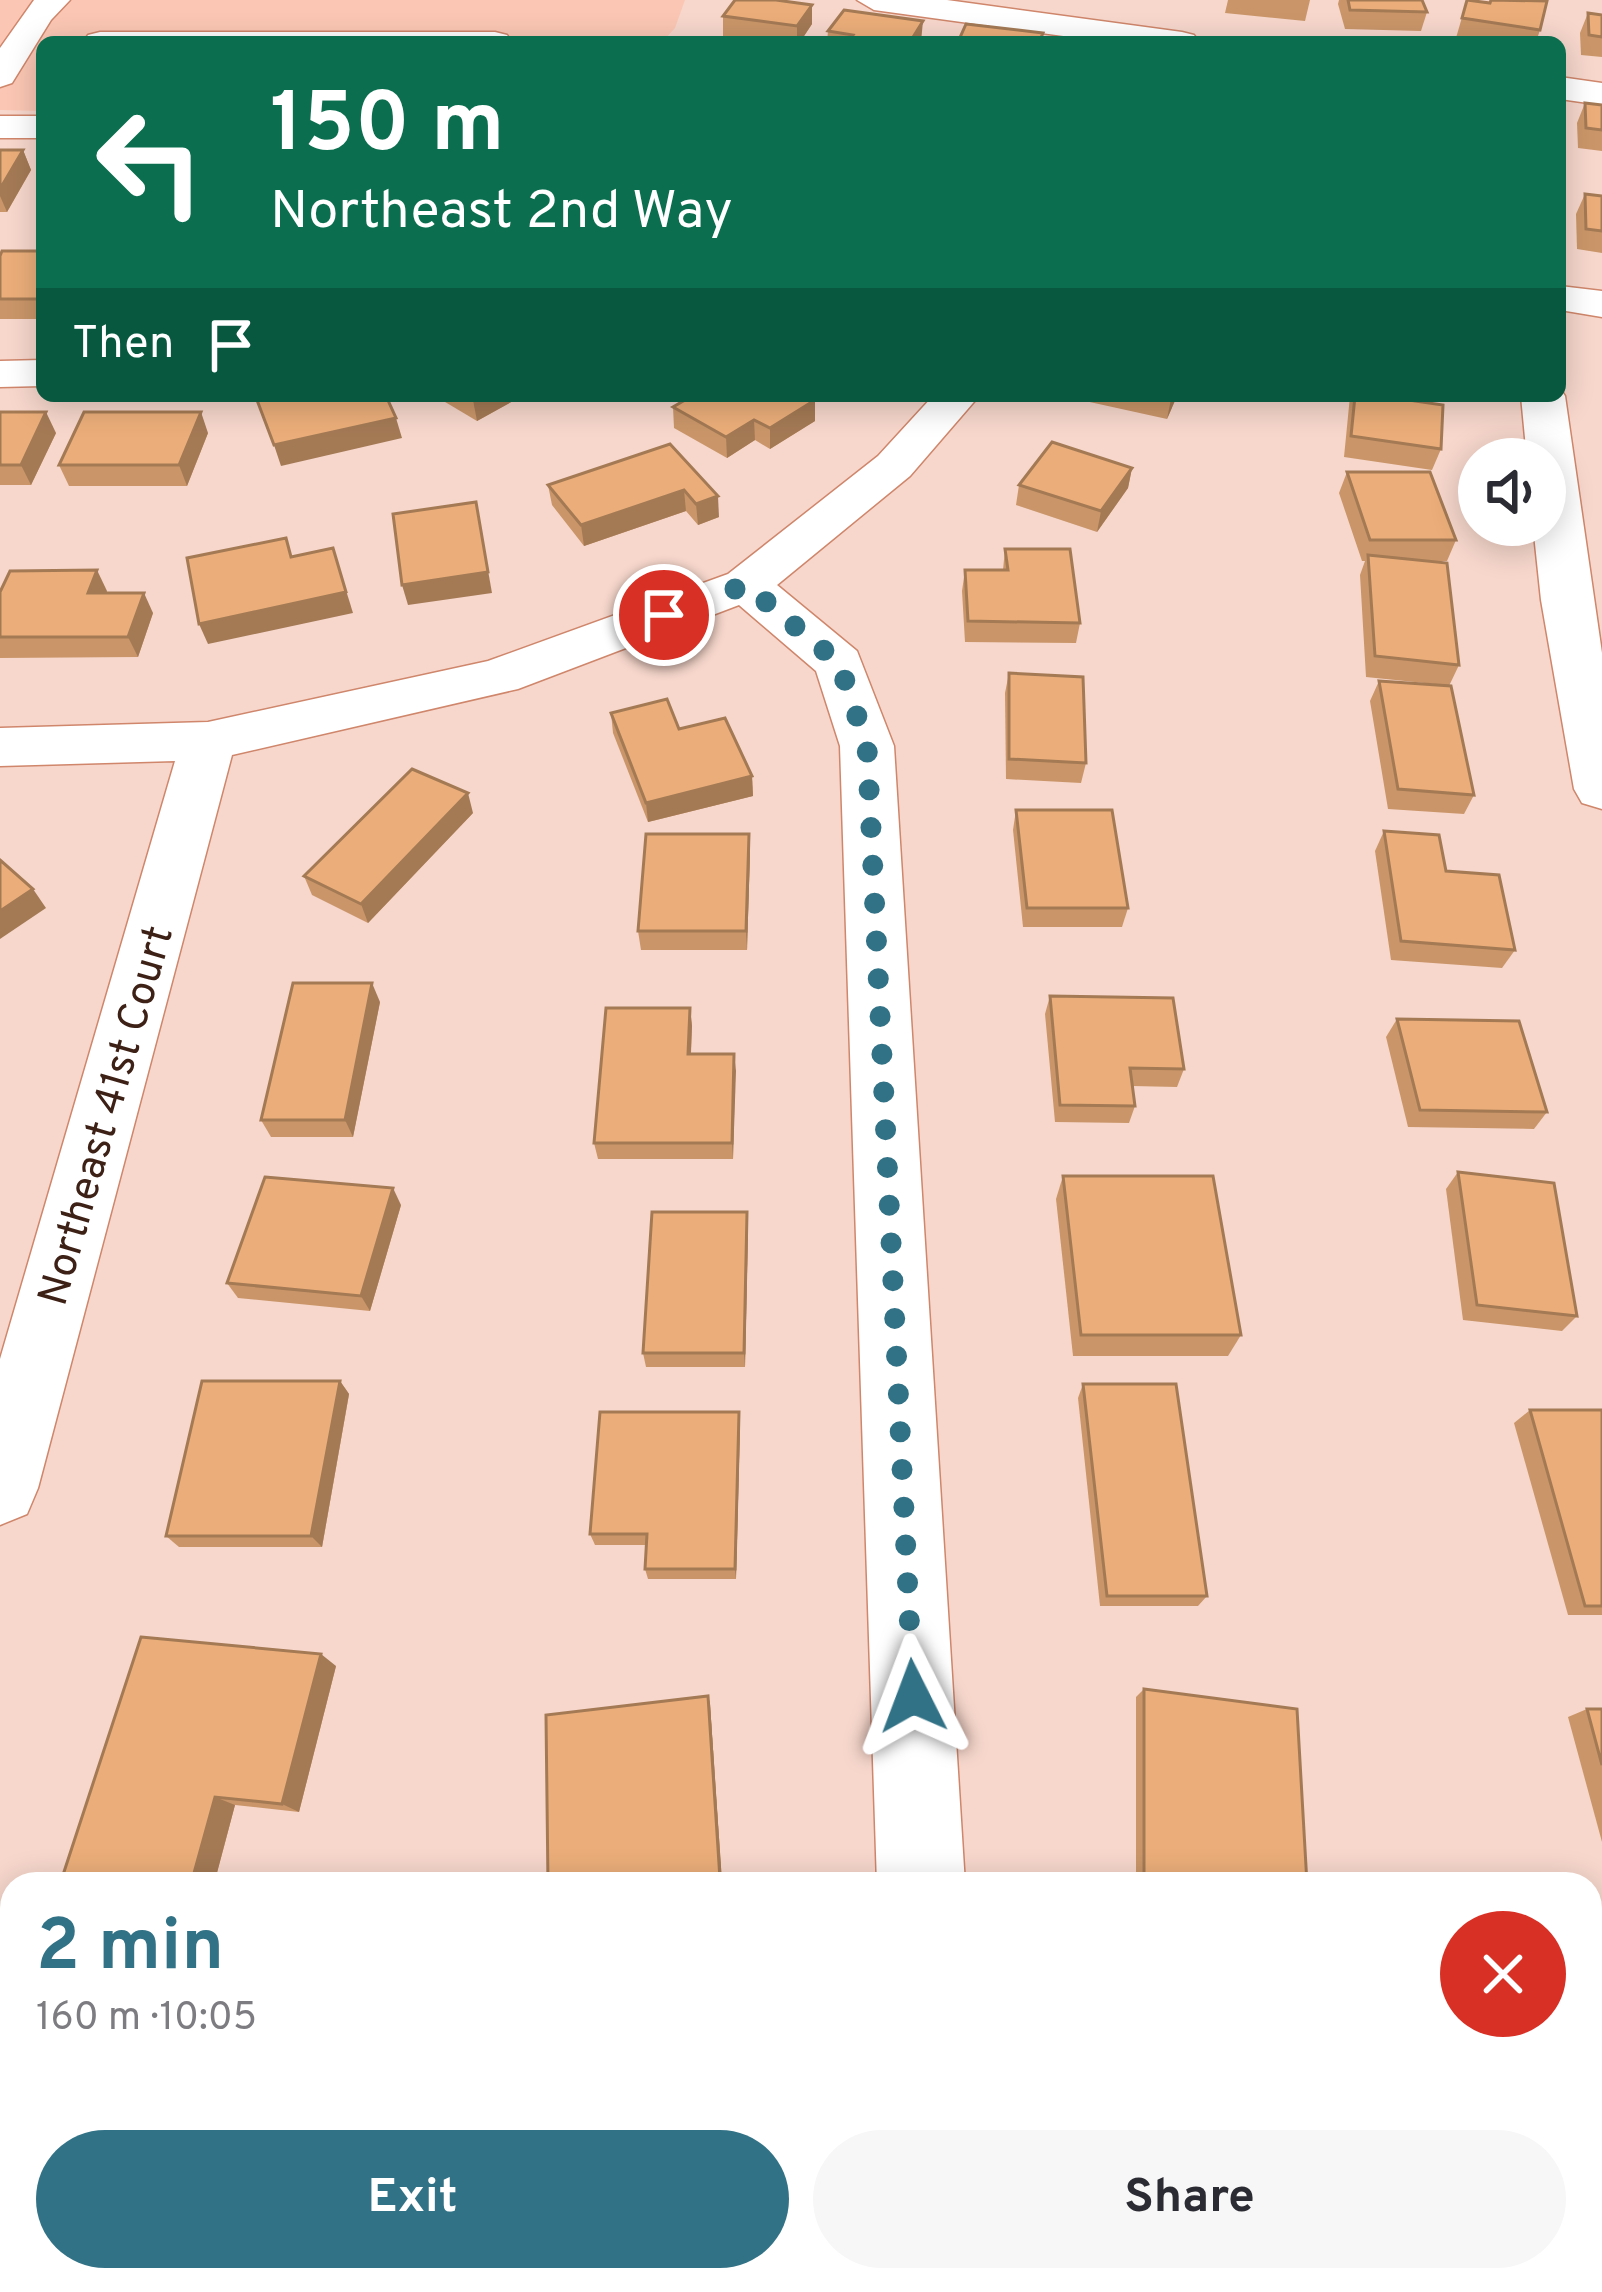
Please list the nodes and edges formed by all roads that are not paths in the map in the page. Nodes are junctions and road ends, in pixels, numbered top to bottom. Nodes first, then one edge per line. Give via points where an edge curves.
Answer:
1 (53, 0) edge
2 (874, 0) edge
3 (1139, 0) edge
4 (328, 10) dead end
5 (506, 36) edge
6 (1110, 36) edge
7 (1124, 36) edge
8 (36, 49) edge
9 (4, 69) edge
10 (36, 82) edge
11 (1566, 89) edge
12 (1602, 94) edge
13 (0, 102) edge
14 (0, 128) edge
15 (36, 128) edge
16 (1566, 299) edge
17 (1602, 304) edge
18 (0, 374) edge
19 (36, 374) edge
20 (952, 402) edge
21 (1544, 402) edge
22 (746, 585) junction
23 (208, 741) junction
24 (0, 748) edge
25 (1602, 788) edge
26 (0, 1488) edge
27 (920, 1872) edge

1 - 9 street
2 - 6 street
3 - 7 street
4 - 5 street via 357,19 476,22
8 - 9 street
10 - 13 street via 14,87
11 - 12 street
14 - 15 street
16 - 17 street
18 - 19 street
20 - 22 street via 894,466
21 - 25 street via 1566,600
22 - 23 street via 499,676
22 - 27 street via 839,663 867,746
23 - 24 street
23 - 26 street, Northeast 41st Court

